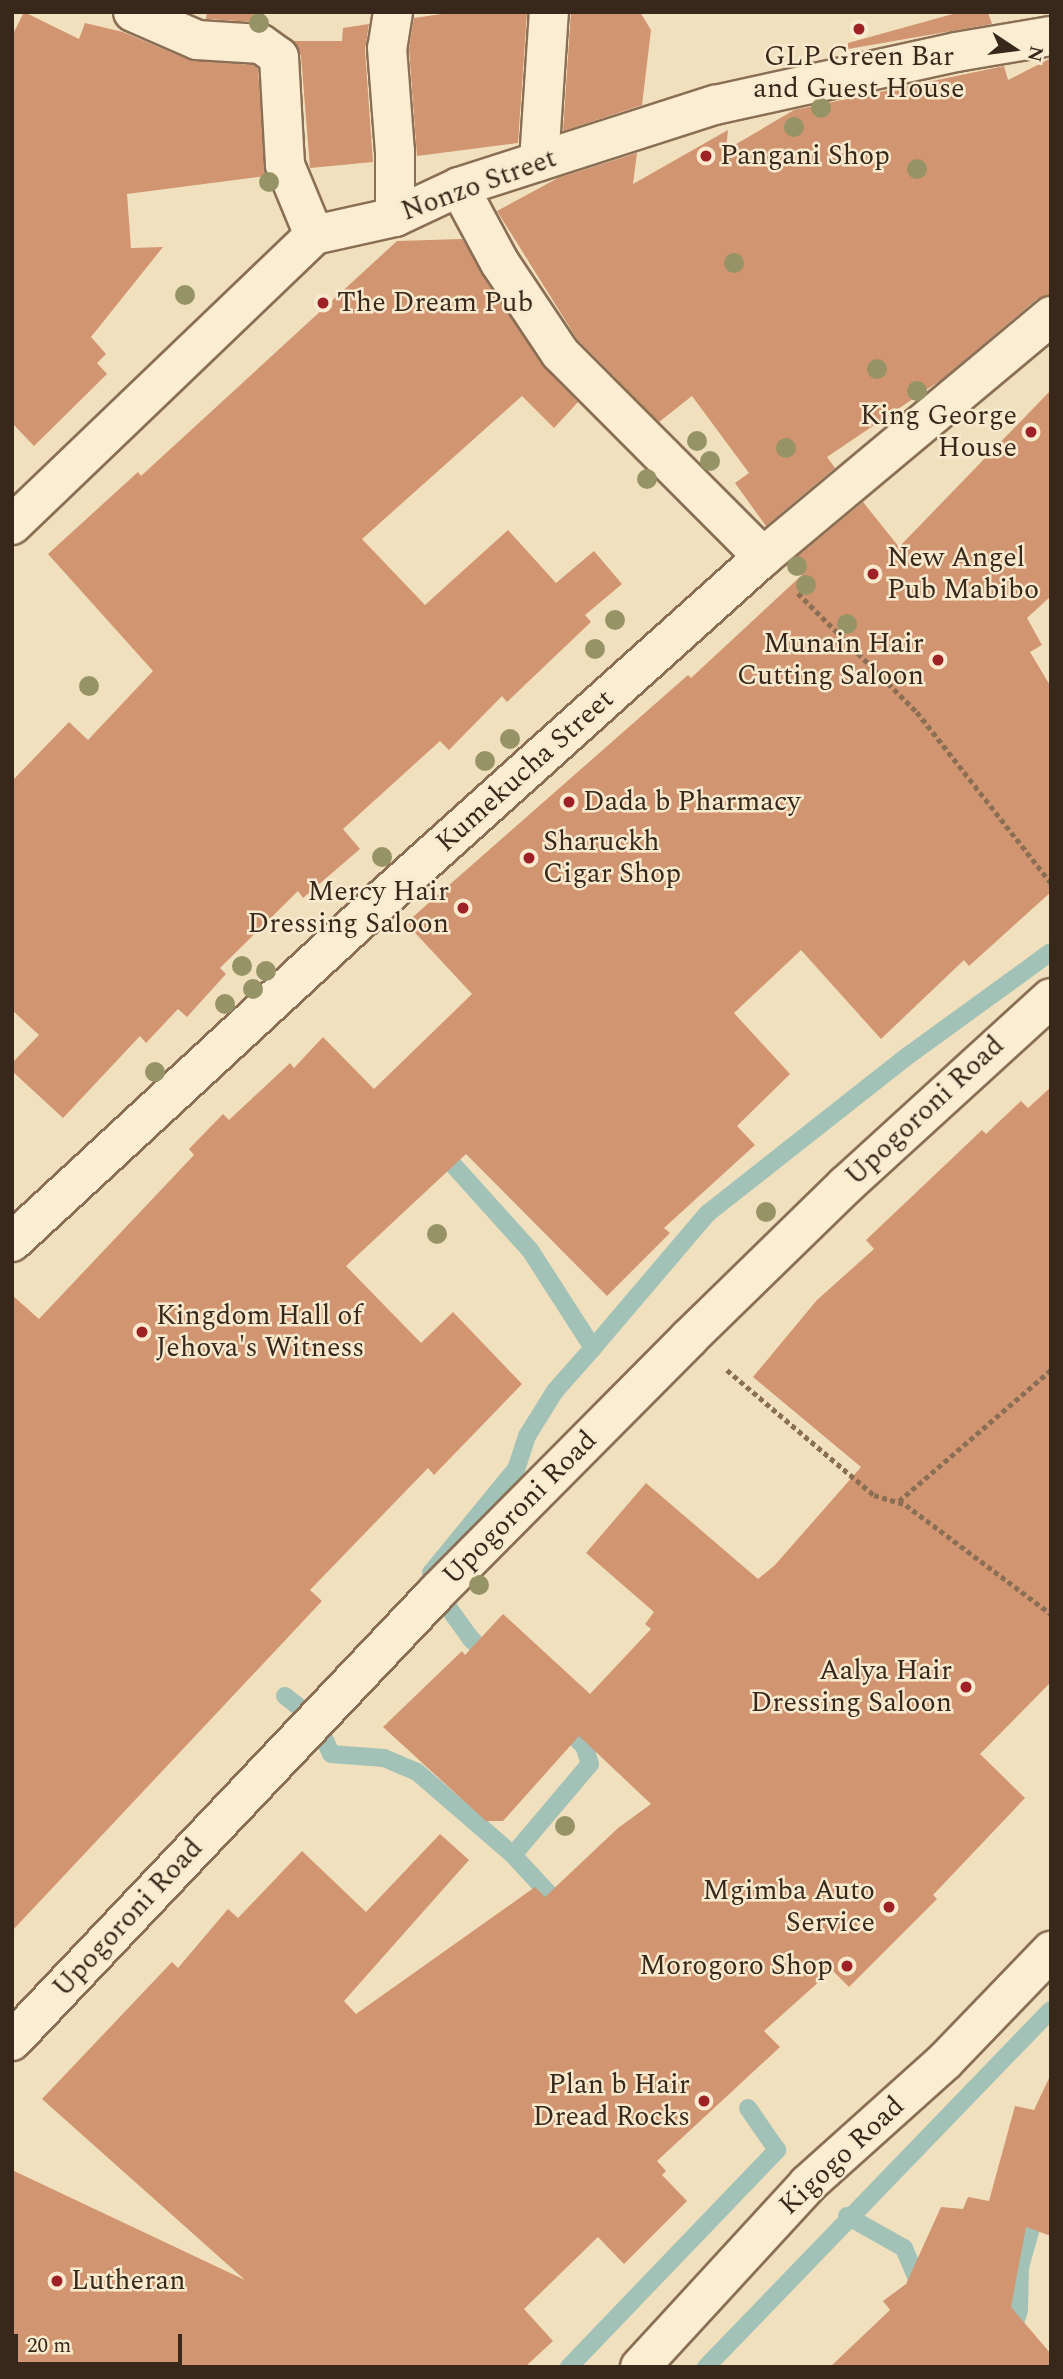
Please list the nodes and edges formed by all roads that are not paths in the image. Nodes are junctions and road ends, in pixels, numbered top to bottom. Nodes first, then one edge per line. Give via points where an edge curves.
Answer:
1 (133, 12) edge
2 (393, 12) edge
3 (549, 12) edge
4 (1051, 36) edge
5 (540, 161) junction
6 (459, 187) junction
7 (395, 217) junction
8 (314, 235) junction
9 (1051, 316) edge
10 (12, 525) edge
11 (763, 557) junction
12 (1051, 998) edge
13 (12, 1242) edge
14 (1051, 1951) edge
15 (14, 2036) edge
16 (640, 2367) edge

1 - 8 street via 197,40 261,44 279,57 285,165
2 - 7 street via 387,48 395,137
3 - 5 street
4 - 5 street, Nonzo Street via 715,105
5 - 6 street, Nonzo Street
6 - 7 street, Nonzo Street
6 - 11 street via 500,263 560,354
7 - 8 street, Nonzo Street
8 - 10 street
9 - 11 street, Kumekucha Street
11 - 13 street, Kumekucha Street via 386,896
12 - 15 street, Upogoroni Road via 846,1185 689,1338 437,1592
14 - 16 street, Kigogo Road via 945,2061 808,2184

